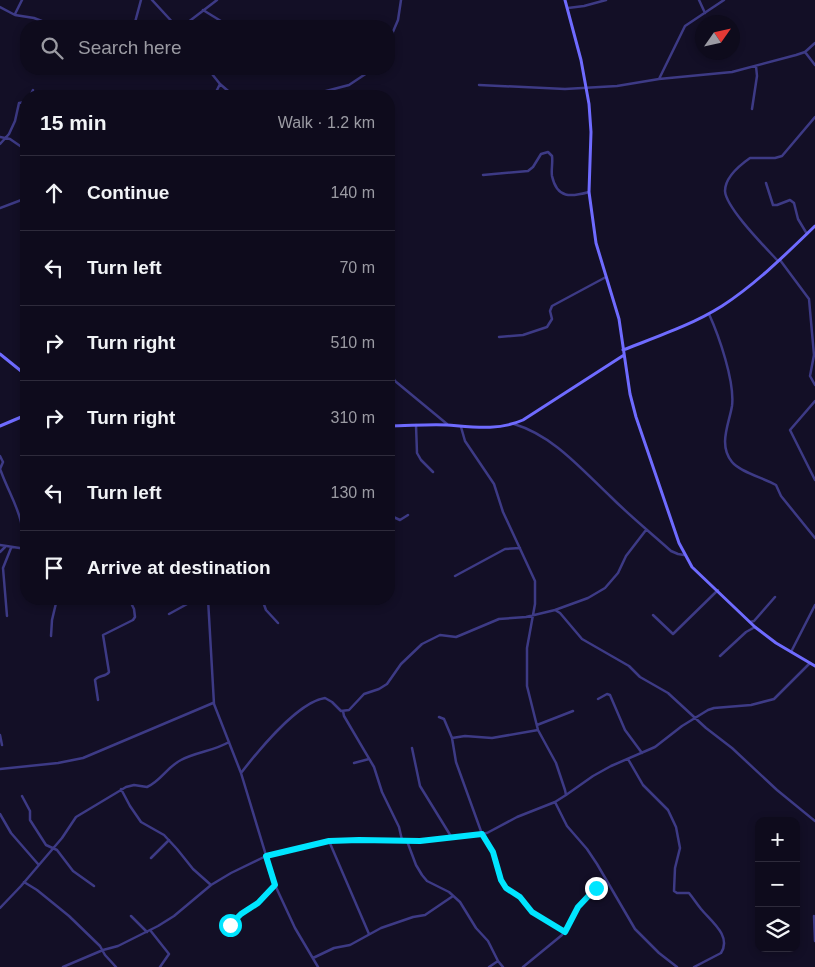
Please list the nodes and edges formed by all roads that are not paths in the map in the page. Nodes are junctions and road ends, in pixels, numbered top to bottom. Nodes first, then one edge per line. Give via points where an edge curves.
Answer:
1 (22, 0) edge
2 (141, 0) edge
3 (152, 0) edge
4 (217, 0) edge
5 (401, 0) edge
6 (565, 0) edge
7 (606, 0) edge
8 (699, 0) edge
9 (724, 0) edge
10 (0, 7) edge
11 (568, 8) junction
12 (203, 10) junction
13 (705, 14) junction
14 (15, 15) junction
15 (39, 20) edge
16 (136, 20) edge
17 (170, 20) edge
18 (190, 20) edge
19 (219, 20) edge
20 (395, 27) edge
21 (815, 43) edge
22 (805, 52) junction
23 (815, 65) edge
24 (756, 66) junction
25 (213, 75) edge
26 (363, 75) edge
27 (659, 80) junction
28 (220, 84) junction
29 (479, 85) dead end
30 (587, 88) junction
31 (217, 90) edge
32 (227, 90) edge
33 (328, 90) edge
34 (20, 103) edge
35 (752, 108) dead end
36 (815, 117) edge
37 (0, 137) edge
38 (4, 138) junction
39 (0, 144) edge
40 (20, 146) edge
41 (483, 175) dead end
42 (766, 183) dead end
43 (589, 192) junction
44 (20, 201) edge
45 (0, 208) edge
46 (815, 226) edge
47 (807, 234) junction
48 (779, 261) junction
49 (606, 277) junction
50 (709, 314) junction
51 (498, 338) dead end
52 (623, 350) junction
53 (0, 354) edge
54 (624, 355) junction
55 (20, 370) edge
56 (395, 381) edge
57 (815, 385) edge
58 (815, 401) edge
59 (20, 418) edge
60 (514, 424) junction
61 (416, 425) junction
62 (0, 426) edge
63 (395, 426) edge
64 (449, 426) junction
65 (461, 427) junction
66 (0, 456) edge
67 (433, 472) dead end
68 (815, 480) edge
69 (408, 515) dead end
70 (395, 518) edge
71 (20, 521) edge
72 (646, 530) junction
73 (815, 538) edge
74 (0, 545) edge
75 (5, 547) junction
76 (11, 548) junction
77 (520, 548) junction
78 (20, 549) edge
79 (0, 552) edge
80 (684, 555) junction
81 (455, 576) dead end
82 (718, 590) junction
83 (775, 597) dead end
84 (56, 605) edge
85 (132, 605) edge
86 (185, 605) edge
87 (208, 605) edge
88 (264, 605) edge
89 (815, 605) edge
90 (555, 610) junction
91 (169, 614) dead end
92 (533, 614) junction
93 (653, 615) dead end
94 (7, 616) dead end
95 (750, 622) junction
96 (278, 623) dead end
97 (755, 627) junction
98 (51, 636) dead end
99 (791, 652) junction
100 (720, 656) dead end
101 (810, 663) junction
102 (815, 666) edge
103 (598, 699) dead end
104 (98, 700) dead end
105 (213, 702) junction
106 (573, 711) dead end
107 (344, 712) junction
108 (439, 717) dead end
109 (695, 718) junction
110 (537, 725) junction
111 (538, 730) junction
112 (0, 735) edge
113 (452, 738) junction
114 (229, 742) junction
115 (2, 745) dead end
116 (412, 748) dead end
117 (642, 753) junction
118 (370, 759) junction
119 (628, 759) junction
120 (354, 763) dead end
121 (0, 769) edge
122 (241, 773) junction
123 (121, 789) junction
124 (566, 795) junction
125 (22, 796) dead end
126 (555, 802) junction
127 (0, 814) edge
128 (815, 821) edge
129 (482, 834) junction
130 (452, 838) junction
131 (169, 840) junction
132 (402, 840) junction
133 (329, 841) junction
134 (407, 841) junction
135 (53, 848) junction
136 (266, 856) junction
137 (151, 858) dead end
138 (38, 865) junction
139 (607, 881) junction
140 (24, 882) junction
141 (211, 885) junction
142 (275, 885) junction
143 (94, 886) dead end
144 (453, 896) junction
145 (0, 908) edge
146 (131, 916) dead end
147 (814, 916) edge
148 (149, 931) junction
149 (227, 931) dead end
150 (565, 932) junction
151 (369, 934) junction
152 (815, 941) edge
153 (103, 950) junction
154 (313, 958) junction
155 (498, 961) junction
156 (63, 967) edge
157 (116, 967) edge
158 (160, 967) edge
159 (318, 967) edge
160 (489, 967) edge
161 (503, 967) edge
162 (523, 967) edge
163 (678, 967) edge
164 (694, 967) edge

1 - 14 street
2 - 16 street
3 - 17 street
4 - 12 street
5 - 20 street
6 - 11 main road
7 - 11 street
8 - 13 street
9 - 13 street
10 - 14 street
11 - 30 main road
12 - 18 street
12 - 19 street
13 - 27 street via 682,30
14 - 15 street
21 - 22 street
22 - 23 street
22 - 24 street
24 - 27 street via 716,75
24 - 35 street
25 - 28 street
26 - 33 street via 349,84
27 - 30 street
28 - 31 street
28 - 32 street
29 - 30 street
30 - 43 main road via 591,125
34 - 38 street via 15,121
36 - 48 street via 782,156 750,158 731,176 725,189 737,214
37 - 38 street
38 - 39 street
38 - 40 street
41 - 43 street via 528,172 542,154 548,152 552,156 552,176 563,195
42 - 47 street via 773,204 794,202 798,219
43 - 49 main road via 596,243
44 - 45 street
46 - 47 main road
47 - 48 main road
48 - 50 main road
48 - 57 street via 809,299 814,355 810,376
49 - 51 street via 552,306 552,319 547,327
49 - 52 main road via 619,319
50 - 52 main road
50 - 73 street via 725,358 732,397 725,435 728,456 738,467 776,485
52 - 54 main road
53 - 55 main road
54 - 60 main road
54 - 80 main road via 636,417
56 - 64 street
58 - 68 street via 790,430
59 - 62 main road
60 - 65 main road
60 - 72 street via 528,429 566,454
61 - 63 main road
61 - 64 main road
61 - 67 street via 417,453
64 - 65 main road
65 - 77 street via 465,440 494,484
66 - 71 street via 3,462 0,469
69 - 70 street via 400,520
72 - 80 street via 671,551
72 - 90 street via 605,588
74 - 75 street
75 - 76 street
75 - 79 street
76 - 78 street
76 - 94 street via 3,568
77 - 81 street via 505,549
77 - 92 street via 535,584
80 - 82 main road via 692,567
82 - 93 street via 674,633
82 - 95 main road
83 - 95 street
84 - 98 street
85 - 104 street via 133,620 103,635 109,672 95,680
86 - 91 street
87 - 105 street
88 - 96 street
89 - 99 street
90 - 92 street
90 - 109 street via 582,639 663,690
92 - 107 street via 499,619 461,635 440,635 422,644 401,664 388,684 364,694
92 - 110 street via 525,674
95 - 97 main road
97 - 99 main road
97 - 100 street
99 - 101 main road
101 - 102 main road
101 - 109 street via 774,699 751,705 714,708
103 - 117 street via 610,695 625,730
105 - 114 street
105 - 121 street via 83,758
106 - 110 street
107 - 118 street
107 - 122 street via 329,699 314,702 270,738
108 - 113 street via 444,719
109 - 117 street
109 - 128 street
110 - 111 street
111 - 113 street via 492,738
111 - 124 street via 556,764
112 - 115 street
113 - 129 street via 456,762
114 - 122 street
114 - 123 street via 180,760 154,784
116 - 130 street via 420,786
117 - 119 street
118 - 120 street
118 - 132 street via 400,827
119 - 124 street via 593,776
119 - 164 street via 643,786 668,810 676,826 680,848 674,891 689,893 723,937 722,953
122 - 136 street
123 - 131 street via 141,822
123 - 135 street via 76,817
124 - 126 street
125 - 135 street via 30,811 30,820 46,845
126 - 129 street
126 - 139 street via 567,826 587,849
127 - 138 street
129 - 130 street
129 - 150 street via 493,852 506,888 520,897 532,912
130 - 134 street
131 - 137 street
131 - 141 street
132 - 133 street
132 - 134 street
133 - 136 street
133 - 151 street
134 - 144 street via 416,865 427,881
135 - 138 street
135 - 143 street via 73,871
136 - 141 street
136 - 142 street
138 - 140 street
139 - 150 street via 578,907
139 - 163 street via 634,929
140 - 145 street
140 - 153 street via 69,916
141 - 148 street via 174,916
142 - 149 street via 258,903 241,914
142 - 154 street
144 - 151 street via 425,915 395,922
144 - 155 street via 488,941
146 - 148 street
147 - 152 street
148 - 153 street
148 - 158 street via 169,954
150 - 162 street
151 - 154 street via 350,945
153 - 156 street
153 - 157 street
154 - 159 street
155 - 160 street
155 - 161 street

